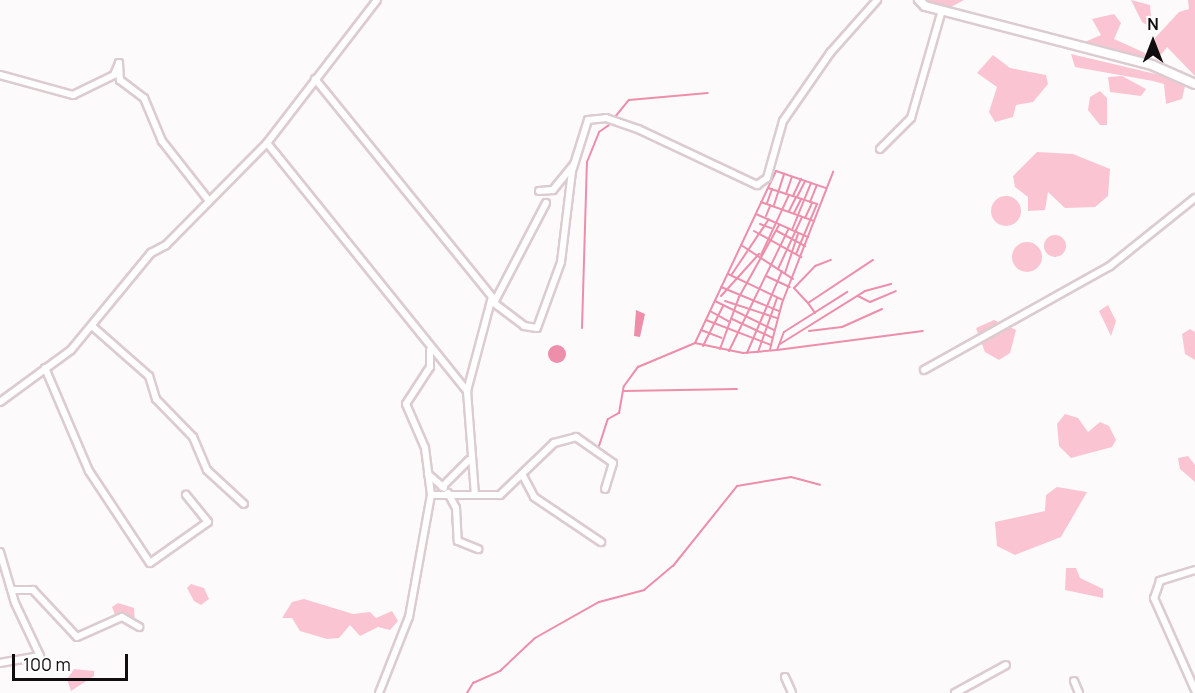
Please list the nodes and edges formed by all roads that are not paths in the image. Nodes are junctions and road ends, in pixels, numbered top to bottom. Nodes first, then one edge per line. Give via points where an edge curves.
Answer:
1 (377, 0) edge
2 (877, 0) edge
3 (919, 0) edge
4 (942, 10) junction
5 (2, 76) edge
6 (315, 79) junction
7 (1195, 84) edge
8 (267, 142) junction
9 (880, 149) dead end
10 (575, 163) junction
11 (539, 191) dead end
12 (1195, 198) edge
13 (209, 201) junction
14 (546, 203) dead end
15 (494, 303) junction
16 (92, 326) junction
17 (429, 346) junction
18 (45, 368) junction
19 (924, 370) dead end
20 (467, 391) junction
21 (0, 402) edge
22 (470, 460) junction
23 (427, 473) junction
24 (522, 474) junction
25 (442, 487) junction
26 (605, 489) dead end
27 (449, 493) junction
28 (186, 495) dead end
29 (431, 495) junction
30 (475, 495) junction
31 (244, 504) dead end
32 (601, 542) dead end
33 (478, 549) dead end
34 (0, 552) edge
35 (1195, 570) edge
36 (14, 590) junction
37 (139, 627) dead end
38 (0, 663) edge
39 (1006, 665) dead end
40 (785, 677) dead end
41 (1074, 681) dead end
42 (1195, 690) edge
43 (379, 693) edge
44 (792, 693) edge
45 (955, 693) edge
46 (1079, 693) edge

1 - 6 street
2 - 10 street via 830,53 783,121 778,152 766,178 757,185 638,129 596,117 588,120
3 - 4 street
4 - 7 street via 1152,65
4 - 9 street via 910,118
5 - 13 street via 60,96 73,95 114,75 119,63 120,80 144,98 162,141
6 - 8 street
6 - 15 street
8 - 13 street
8 - 17 street
10 - 11 street via 553,190
10 - 15 street via 561,262 543,323 524,326
12 - 19 street via 1110,266
13 - 16 street via 151,253
14 - 15 street
15 - 20 street
16 - 18 street via 71,350
16 - 31 street via 149,376 156,399 193,437 207,470
17 - 20 street
17 - 23 street via 430,367 406,404 425,448
18 - 21 street
18 - 28 street via 89,471 150,563 208,522
20 - 22 street
22 - 25 street
22 - 30 street
23 - 25 street
23 - 29 street
24 - 26 street via 554,442 576,437 613,463
24 - 30 street via 500,495
24 - 32 street via 534,497
25 - 27 street
27 - 29 street
27 - 30 street
27 - 33 street via 456,508 458,541
29 - 43 street via 409,617
34 - 36 street
35 - 42 street via 1160,581 1154,598
36 - 37 street via 33,590 77,637 122,617
36 - 38 street via 40,656
39 - 45 street
40 - 44 street
41 - 46 street

